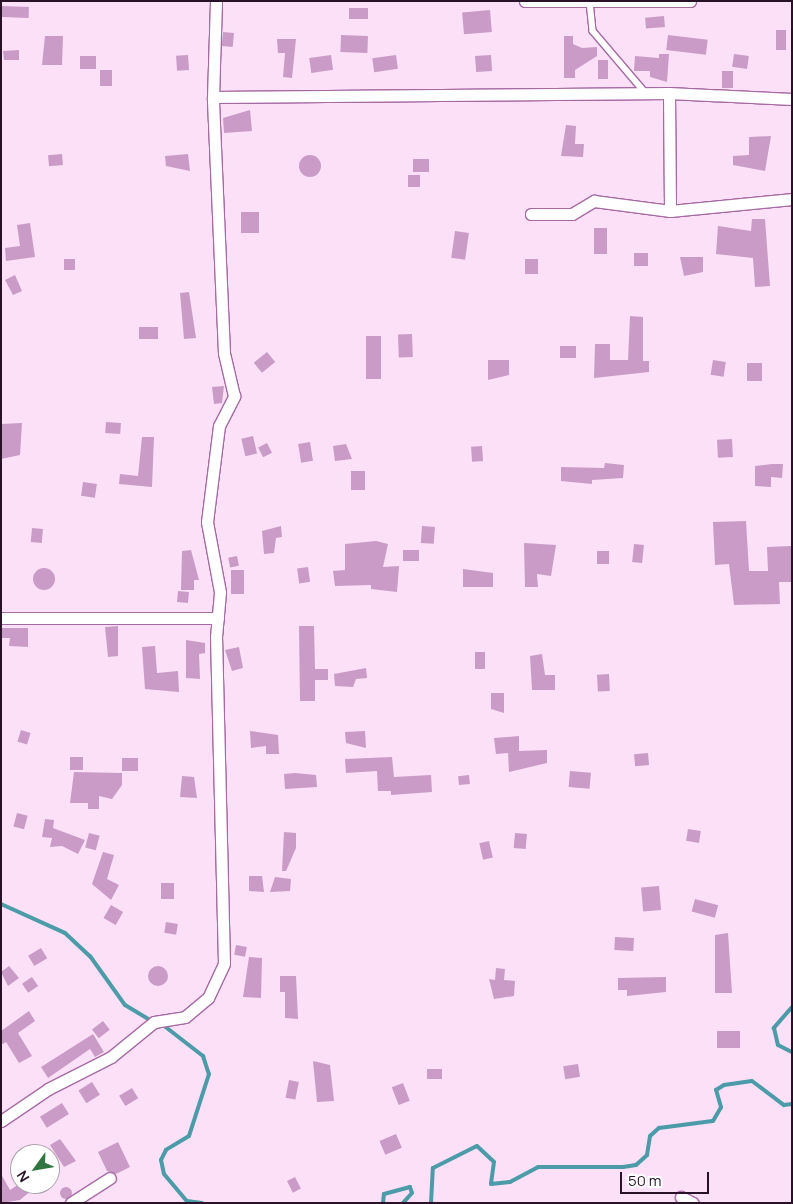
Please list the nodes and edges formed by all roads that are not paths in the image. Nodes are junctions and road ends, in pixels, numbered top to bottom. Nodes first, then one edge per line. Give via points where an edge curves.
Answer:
1 (216, 1) edge
2 (525, 1) edge
3 (690, 1) edge
4 (590, 2) edge
5 (669, 93) junction
6 (646, 94) junction
7 (213, 96) junction
8 (792, 99) edge
9 (792, 200) edge
10 (670, 211) junction
11 (531, 214) dead end
12 (1, 618) edge
13 (218, 618) junction
14 (1, 1121) edge
15 (110, 1178) dead end
16 (681, 1197) dead end
17 (71, 1203) edge
18 (693, 1203) edge

1 - 7 street
2 - 4 street
3 - 4 street
4 - 6 lane via 593,31
5 - 6 street
5 - 8 street
5 - 10 street
6 - 7 street
7 - 13 street via 224,353 234,396 219,426 207,522 220,592
9 - 10 street
10 - 11 street via 594,201 572,214
12 - 13 street
13 - 14 street via 224,963 208,998 185,1017 154,1022 111,1057 48,1089
15 - 17 street
16 - 18 street

